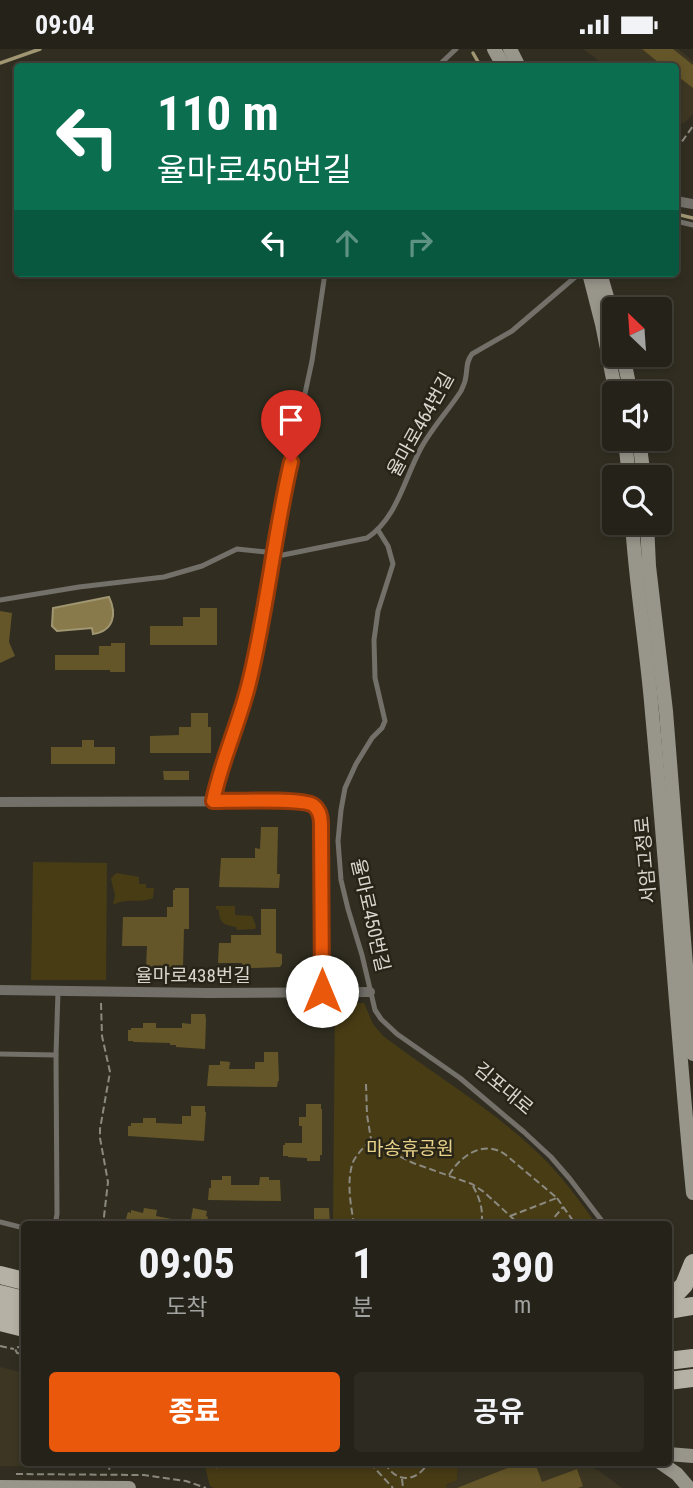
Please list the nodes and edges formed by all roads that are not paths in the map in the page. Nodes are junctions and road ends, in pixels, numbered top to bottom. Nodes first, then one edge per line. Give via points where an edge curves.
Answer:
1 (456, 49) edge
2 (441, 63) edge
3 (324, 277) edge
4 (575, 277) edge
5 (590, 277) edge
6 (601, 277) edge
7 (607, 297) edge
8 (613, 381) edge
9 (379, 530) junction
10 (633, 535) edge
11 (648, 535) edge
12 (274, 557) junction
13 (0, 600) edge
14 (213, 801) junction
15 (0, 802) edge
16 (0, 990) edge
17 (58, 991) junction
18 (322, 991) junction
19 (370, 992) junction
20 (0, 1054) edge
21 (693, 1054) edge
22 (56, 1055) junction
23 (693, 1193) edge
24 (56, 1221) edge
25 (603, 1221) edge
26 (0, 1222) edge
27 (21, 1227) edge
28 (693, 1263) edge
29 (0, 1275) edge
30 (21, 1280) edge
31 (0, 1294) edge
32 (672, 1298) edge
33 (21, 1299) edge
34 (693, 1306) edge
35 (0, 1309) edge
36 (672, 1309) edge
37 (21, 1314) edge
38 (0, 1322) edge
39 (21, 1327) edge
40 (672, 1454) edge
41 (693, 1457) edge
42 (665, 1466) edge
43 (0, 1487) edge
44 (129, 1488) edge
45 (689, 1488) edge

1 - 2 lane
3 - 12 lane
4 - 9 lane, 율마로464번길 via 512,331 468,359 461,391 421,448
5 - 8 main road
6 - 7 main road
9 - 12 lane via 367,538
9 - 19 lane, 율마로450번길 via 393,564 374,640 375,678 385,721 345,788 338,841 341,880
10 - 23 main road, 서암고정로
11 - 21 main road, 서암고정로
12 - 13 lane via 237,549 164,577
12 - 14 lane via 249,681
14 - 15 street, 율마로450번길
14 - 18 street, 율마로450번길 via 298,801 312,804 320,812
16 - 17 street, 율마로438번길
17 - 18 street, 율마로438번길
17 - 22 lane
18 - 19 street, 율마로438번길
19 - 25 lane, 김포대로 via 375,1010 387,1025 524,1132 551,1157
20 - 22 lane
22 - 24 lane
26 - 27 lane
28 - 32 main road via 684,1285
29 - 30 main road
31 - 33 main road
34 - 36 main road
35 - 37 main road
38 - 39 main road
40 - 41 main road
42 - 45 main road
43 - 44 main road

